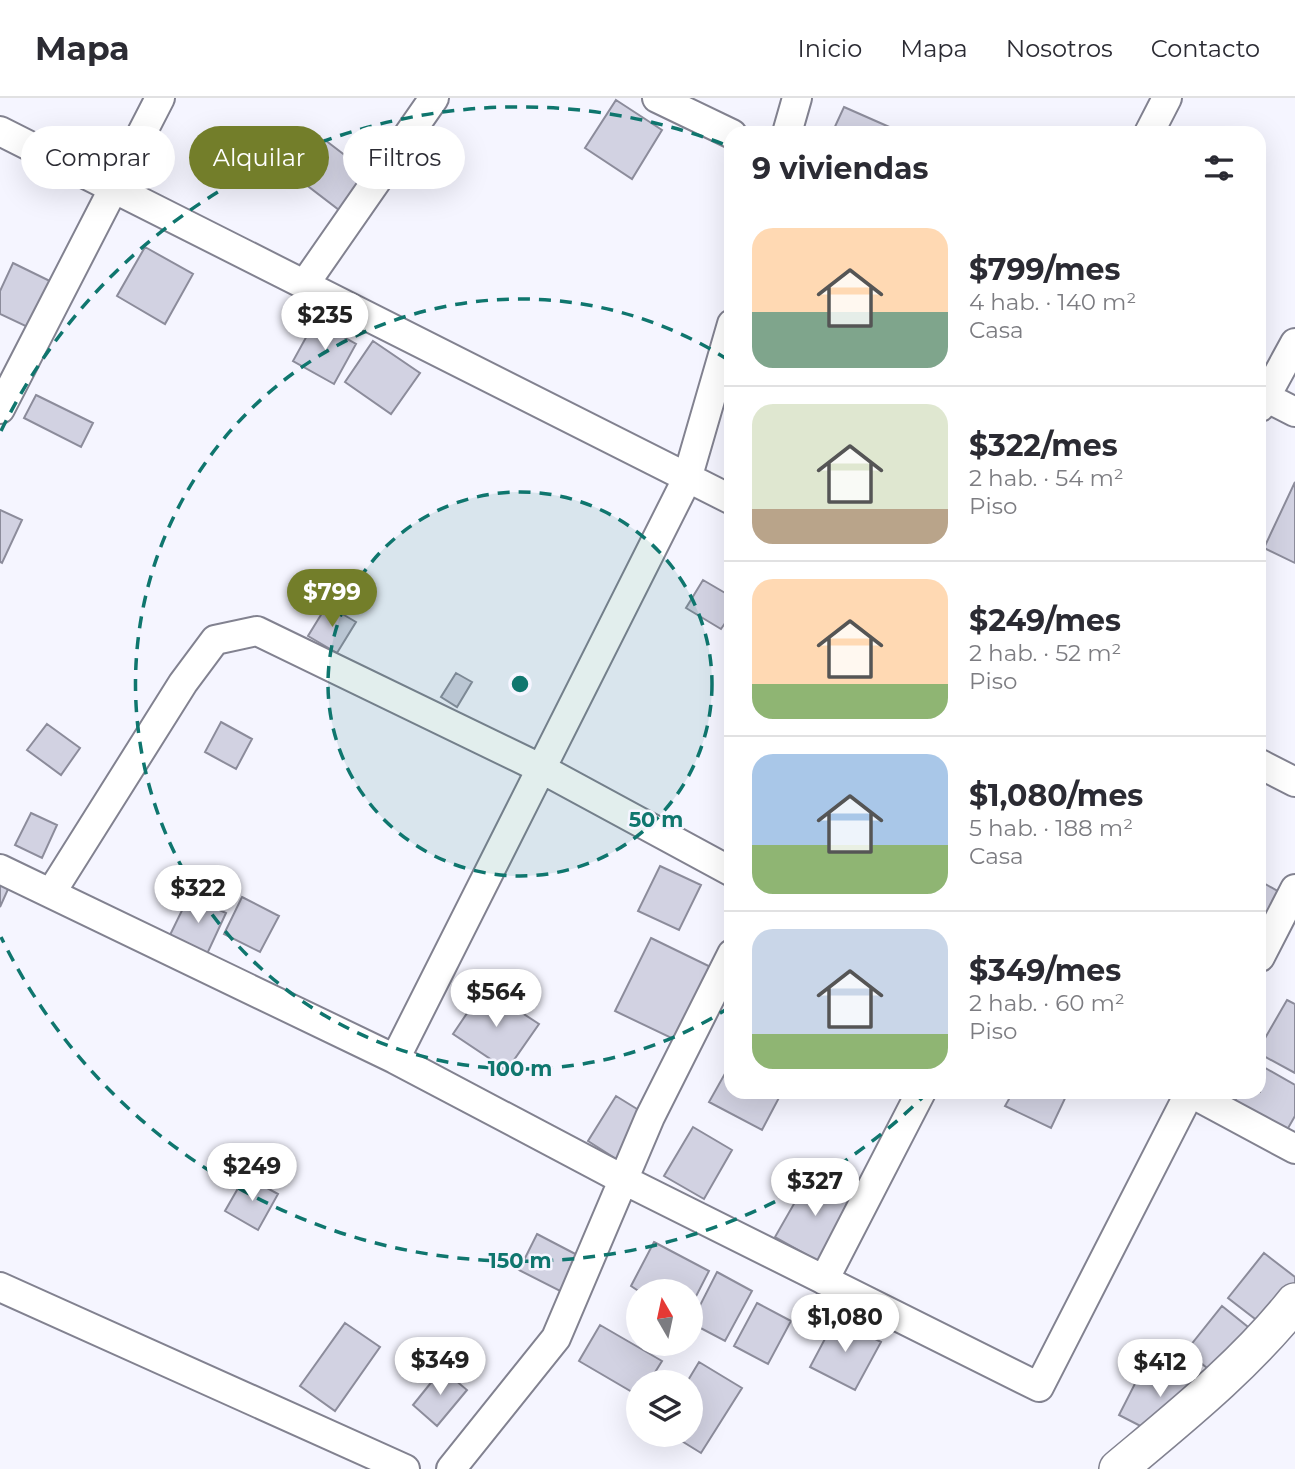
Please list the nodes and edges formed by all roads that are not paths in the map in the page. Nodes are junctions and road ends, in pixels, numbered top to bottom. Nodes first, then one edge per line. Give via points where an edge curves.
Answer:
1 (160, 98) edge
2 (434, 98) edge
3 (657, 98) edge
4 (797, 98) edge
5 (1167, 98) edge
6 (789, 126) edge
7 (1153, 126) edge
8 (724, 130) edge
9 (0, 131) edge
10 (115, 190) junction
11 (304, 285) junction
12 (1295, 343) edge
13 (724, 352) edge
14 (1266, 392) edge
15 (1266, 401) edge
16 (0, 409) edge
17 (1295, 412) edge
18 (687, 479) junction
19 (724, 496) edge
20 (1266, 767) edge
21 (540, 768) junction
22 (1295, 782) edge
23 (724, 868) edge
24 (0, 869) edge
25 (1295, 890) edge
26 (51, 893) junction
27 (1266, 946) edge
28 (724, 970) edge
29 (395, 1059) junction
30 (917, 1099) edge
31 (1185, 1099) edge
32 (1202, 1099) edge
33 (1295, 1149) edge
34 (624, 1180) junction
35 (824, 1280) junction
36 (0, 1287) edge
37 (1295, 1302) edge
38 (405, 1469) edge
39 (451, 1469) edge
40 (1118, 1469) edge

1 - 10 street
2 - 11 street
3 - 8 street
4 - 6 street
5 - 7 street
9 - 10 street
10 - 11 street
10 - 16 street
11 - 18 street
12 - 14 street
13 - 18 street
15 - 17 street
18 - 19 street
18 - 21 street
20 - 22 street
21 - 23 street
21 - 26 street via 257,631 215,640
21 - 29 street
24 - 26 street
25 - 27 street
26 - 29 street
28 - 34 street via 650,1117
29 - 34 street
30 - 35 street
31 - 35 street via 1039,1387
32 - 33 street
34 - 35 street
34 - 39 street via 556,1338
36 - 38 street
37 - 40 street via 1272,1332 1215,1386

